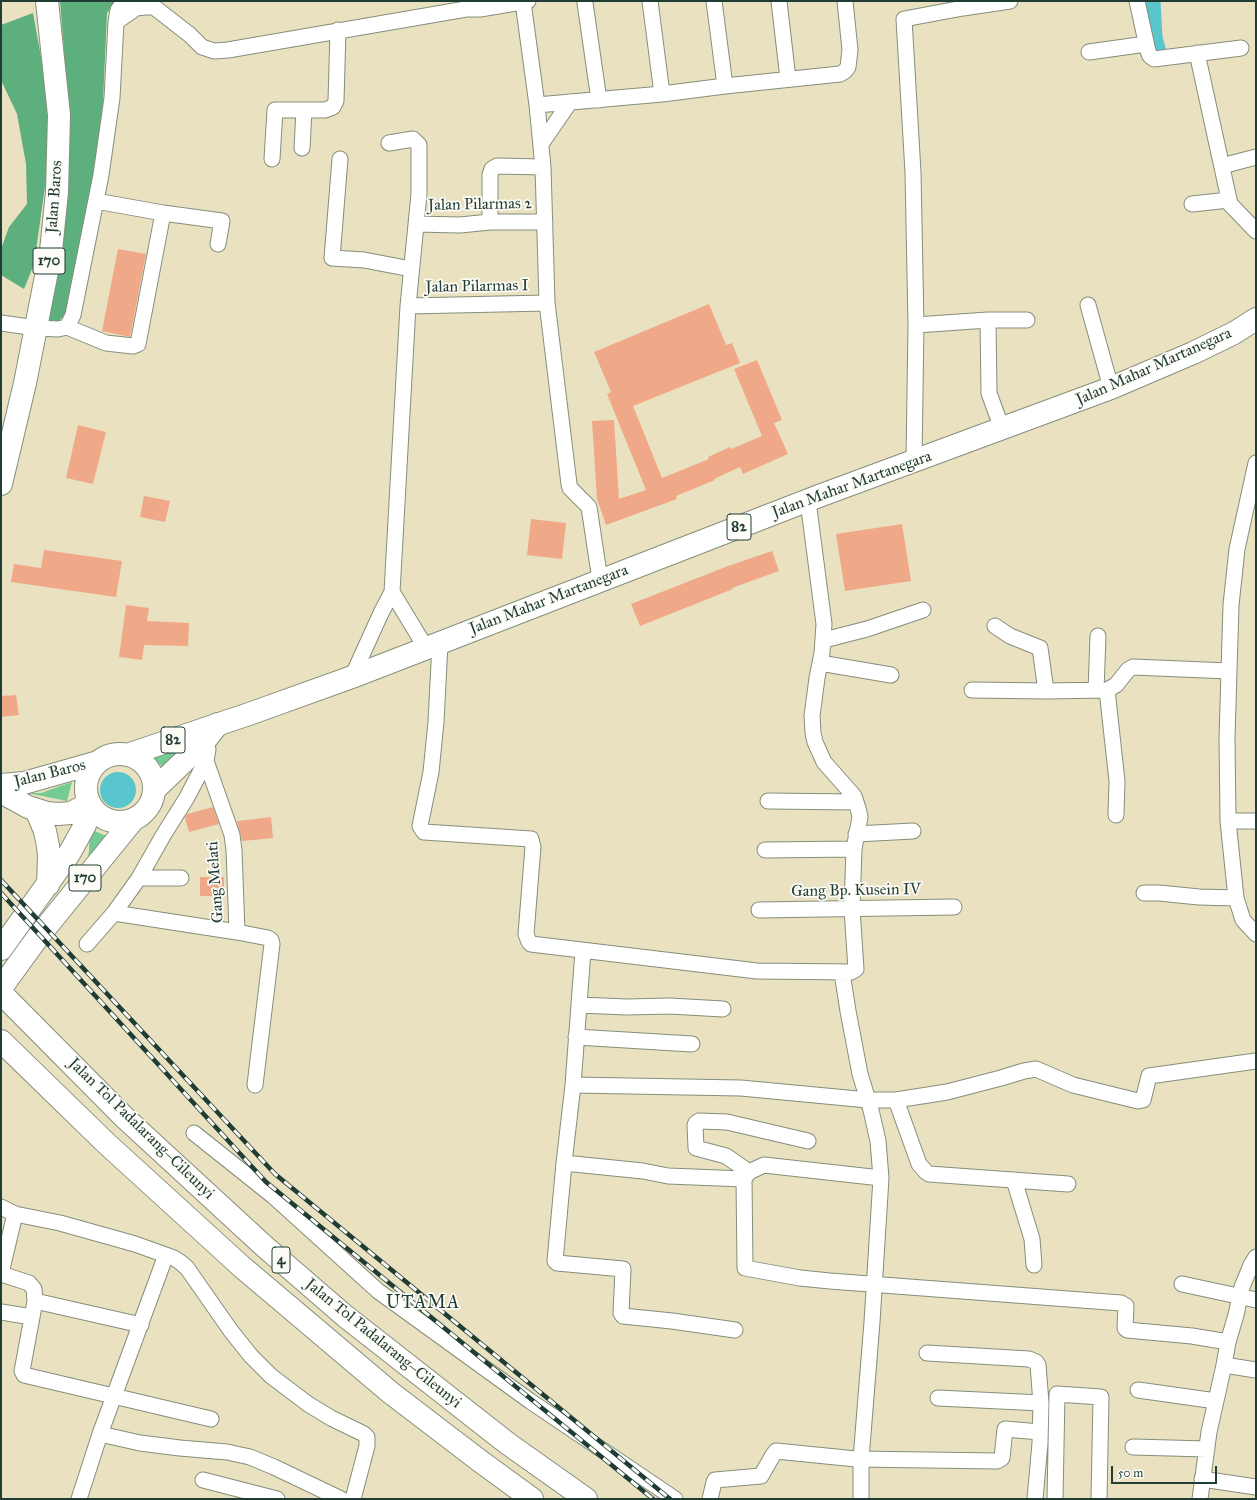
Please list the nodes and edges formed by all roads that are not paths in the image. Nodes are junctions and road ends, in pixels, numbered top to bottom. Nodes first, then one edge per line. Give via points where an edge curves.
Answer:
1 (47, 1) edge
2 (125, 1) edge
3 (650, 1) edge
4 (714, 1) edge
5 (779, 1) edge
6 (845, 1) edge
7 (1010, 1) edge
8 (1137, 1) edge
9 (525, 2) edge
10 (585, 3) dead end
11 (153, 4) edge
12 (468, 5) edge
13 (933, 7) edge
14 (116, 22) junction
15 (338, 30) junction
16 (1146, 44) junction
17 (1241, 48) dead end
18 (1089, 52) dead end
19 (1197, 53) junction
20 (788, 79) junction
21 (724, 86) junction
22 (662, 94) junction
23 (598, 100) junction
24 (570, 102) junction
25 (537, 105) junction
26 (304, 110) junction
27 (389, 143) dead end
28 (541, 144) junction
29 (302, 148) dead end
30 (1256, 157) edge
31 (272, 159) dead end
32 (340, 159) dead end
33 (1222, 166) junction
34 (543, 167) junction
35 (1229, 200) junction
36 (96, 201) junction
37 (1192, 204) dead end
38 (163, 213) junction
39 (490, 222) junction
40 (545, 222) junction
41 (416, 224) junction
42 (1256, 231) edge
43 (218, 244) dead end
44 (411, 269) junction
45 (548, 303) junction
46 (1088, 305) dead end
47 (408, 306) junction
48 (1256, 319) edge
49 (988, 320) junction
50 (1028, 320) dead end
51 (1, 323) edge
52 (916, 325) junction
53 (67, 327) junction
54 (36, 328) junction
55 (1110, 388) junction
56 (1002, 430) junction
57 (914, 461) junction
58 (1256, 462) edge
59 (1, 484) edge
60 (808, 501) junction
61 (600, 580) junction
62 (392, 592) junction
63 (923, 610) dead end
64 (995, 626) dead end
65 (1098, 636) dead end
66 (824, 640) junction
67 (433, 646) junction
68 (820, 663) junction
69 (1229, 670) junction
70 (891, 675) dead end
71 (352, 678) junction
72 (972, 690) dead end
73 (1102, 690) junction
74 (1046, 691) junction
75 (218, 724) junction
76 (205, 752) junction
77 (127, 755) junction
78 (98, 762) junction
79 (1, 785) edge
80 (154, 790) junction
81 (1, 792) edge
82 (768, 801) dead end
83 (856, 802) junction
84 (88, 804) junction
85 (36, 810) junction
86 (1116, 815) dead end
87 (133, 820) junction
88 (1256, 821) edge
89 (1228, 822) junction
90 (913, 831) dead end
91 (855, 842) junction
92 (765, 850) dead end
93 (139, 878) junction
94 (181, 878) dead end
95 (48, 885) junction
96 (1144, 893) dead end
97 (1236, 898) junction
98 (954, 907) dead end
99 (852, 909) junction
100 (760, 910) dead end
101 (114, 912) junction
102 (237, 932) junction
103 (1256, 934) edge
104 (87, 944) dead end
105 (1, 949) edge
106 (583, 951) junction
107 (842, 973) junction
108 (1, 988) edge
109 (1, 993) edge
110 (579, 1004) junction
111 (723, 1009) dead end
112 (576, 1037) junction
113 (1, 1041) edge
114 (692, 1044) dead end
115 (1256, 1061) edge
116 (255, 1085) dead end
117 (573, 1085) junction
118 (868, 1100) junction
119 (896, 1100) junction
120 (194, 1133) dead end
121 (808, 1141) dead end
122 (564, 1163) junction
123 (747, 1176) junction
124 (881, 1178) junction
125 (1014, 1180) junction
126 (1068, 1184) dead end
127 (1, 1207) edge
128 (15, 1214) junction
129 (166, 1255) junction
130 (1256, 1257) edge
131 (1034, 1265) dead end
132 (1, 1274) edge
133 (875, 1284) junction
134 (1182, 1284) dead end
135 (1240, 1298) junction
136 (1256, 1300) edge
137 (35, 1301) junction
138 (1, 1312) edge
139 (32, 1317) junction
140 (141, 1325) junction
141 (735, 1330) dead end
142 (1228, 1342) junction
143 (927, 1353) dead end
144 (1224, 1365) junction
145 (1256, 1370) edge
146 (1138, 1390) dead end
147 (114, 1395) junction
148 (938, 1398) dead end
149 (1216, 1401) junction
150 (1041, 1403) junction
151 (211, 1419) dead end
152 (100, 1434) junction
153 (1040, 1437) junction
154 (1056, 1443) junction
155 (1133, 1447) dead end
156 (1206, 1449) junction
157 (861, 1459) junction
158 (1202, 1479) junction
159 (204, 1480) dead end
160 (1256, 1487) edge
161 (79, 1499) edge
162 (277, 1499) edge
163 (341, 1499) edge
164 (353, 1499) edge
165 (532, 1499) edge
166 (586, 1499) edge
167 (675, 1499) edge
168 (710, 1499) edge
169 (861, 1499) edge
170 (1035, 1499) edge
171 (1055, 1499) edge
172 (1099, 1499) edge
173 (1200, 1499) edge

1 - 54 main road, Jalan Baros / 170 via 59,115 57,192 51,251
2 - 14 street via 118,10
3 - 22 street
4 - 21 street
5 - 20 street
6 - 20 street via 850,50 848,67 840,74
7 - 13 street
8 - 16 street
9 - 12 street via 480,9
9 - 25 street
10 - 23 street
11 - 14 street via 136,8
11 - 15 street via 202,47 214,51
12 - 15 street
13 - 52 street via 904,19 913,172
14 - 36 street via 112,98
15 - 26 street via 336,101 333,107 325,110
16 - 18 street
16 - 19 street via 1150,56 1154,59
17 - 19 street
19 - 33 street
20 - 21 street
21 - 22 street
22 - 23 street
23 - 24 street
24 - 25 street
24 - 28 street
25 - 28 street
26 - 29 street
26 - 31 street via 275,110
27 - 41 street via 413,139 419,145
28 - 34 street
30 - 33 street
32 - 44 street via 332,258 364,260
33 - 35 street
34 - 39 street via 497,166 492,169
34 - 40 street
35 - 37 street
35 - 42 street via 1233,209
36 - 38 street
36 - 53 street via 73,315
38 - 43 street via 222,221
38 - 53 street via 138,344 133,346 106,343
39 - 40 street, Jalan Pilarmas 2
39 - 41 street, Jalan Pilarmas 2 via 460,225
40 - 45 street
41 - 44 street
44 - 47 street
45 - 47 street, Jalan Pilarmas I
45 - 61 street via 568,484 590,509
46 - 55 street
47 - 62 street
48 - 55 main road, Jalan Mahar Martanegara / 82 via 1193,353
49 - 50 street
49 - 52 street
49 - 56 street via 989,393
51 - 54 street
52 - 57 street
53 - 54 street
54 - 59 main road, Jalan Baros / 170
55 - 56 main road, Jalan Mahar Martanegara / 82
56 - 57 main road, Jalan Mahar Martanegara / 82
57 - 60 main road, Jalan Mahar Martanegara / 82
58 - 69 street via 1237,549 1229,619
60 - 61 main road, Jalan Mahar Martanegara / 82
60 - 66 street
61 - 67 main road, Jalan Mahar Martanegara / 82
62 - 67 street
62 - 71 street via 380,613
63 - 66 street
64 - 74 street via 1010,636 1040,648
65 - 73 street
66 - 68 street
67 - 71 main road, Jalan Mahar Martanegara / 82
67 - 106 street via 435,729 431,772 420,822 422,829 424,832 531,840 533,847 526,934 529,942 533,945
68 - 70 street
68 - 83 street via 812,716 815,742 824,762 854,796
69 - 73 street via 1133,667 1116,685
69 - 89 street
71 - 75 main road, Jalan Mahar Martanegara / 82
72 - 74 street
73 - 74 street
73 - 86 street via 1117,781
75 - 76 main road, 82
75 - 77 main road, Jalan Mahar Martanegara / 82
76 - 80 main road, 82
76 - 93 street via 186,799
76 - 102 street, Gang Melati via 232,835
77 - 78 main road via 117,754
77 - 80 main road via 138,759 147,767
78 - 79 main road, Jalan Baros via 24,783
78 - 84 main road, 170 via 92,768 86,784
80 - 87 main road, 170 via 148,808
81 - 85 main road, Jalan Baros
82 - 83 street
83 - 91 street via 860,817
84 - 85 main road, Jalan Baros via 71,813 58,814
84 - 87 main road via 96,814 104,818 118,822
84 - 95 main road, 170 via 81,834
85 - 95 main road, 170 via 48,846
87 - 108 main road, 170 via 38,937
88 - 89 street
89 - 97 street
90 - 91 street
91 - 92 street
91 - 99 street
93 - 94 street
93 - 101 street
95 - 105 main road, 170
96 - 97 street
97 - 103 street via 1243,920
98 - 99 street, Gang Bp. Kusein IV
99 - 100 street, Gang Bp. Kusein IV
99 - 107 street via 856,969
101 - 102 street
101 - 104 street
102 - 116 street via 268,938 272,944
106 - 107 street via 757,971
106 - 110 street
107 - 118 street via 851,1032
109 - 166 main road, Jalan Tol Padalarang–Cileunyi / 4 via 125,1118 264,1246 345,1316 507,1442
110 - 111 street
110 - 112 street
112 - 114 street
112 - 117 street
113 - 165 main road, Jalan Tol Padalarang–Cileunyi / 4 via 106,1144 294,1312 391,1393
115 - 119 street via 1149,1076 1143,1100 1073,1085 1032,1069 947,1092
117 - 118 street via 741,1088
117 - 122 street
118 - 119 street
118 - 124 street via 878,1141
119 - 125 street via 919,1164 926,1172
120 - 167 street via 273,1196 378,1291 530,1401
121 - 123 street via 727,1122 696,1123 696,1148 726,1156
122 - 123 street via 668,1176
122 - 141 street via 556,1262 623,1269 621,1314 624,1316
123 - 124 street via 764,1166
123 - 133 street via 747,1269 800,1278
124 - 133 street
125 - 126 street
125 - 131 street via 1032,1239
127 - 128 street
128 - 129 street via 60,1223
128 - 132 street
129 - 140 street
129 - 164 street via 187,1268 231,1331 271,1376 308,1404 364,1434 367,1446
130 - 135 street via 1247,1274
132 - 137 street via 29,1283 34,1289
133 - 142 street via 1122,1303 1126,1306 1127,1330
133 - 157 street
134 - 135 street
135 - 136 street
135 - 142 street
137 - 139 street
137 - 140 street
138 - 139 street
139 - 147 street via 22,1371 24,1375
140 - 147 street
142 - 144 street
143 - 150 street via 1033,1360 1038,1365
144 - 145 street
144 - 149 street
146 - 149 street
147 - 151 street
147 - 152 street
148 - 150 street
149 - 156 street
150 - 153 street
152 - 161 street
152 - 163 street via 140,1443 227,1452 250,1457
153 - 154 street
153 - 157 street via 1005,1429 1002,1458 997,1461
153 - 170 street
154 - 171 street
154 - 172 street via 1057,1394 1101,1397
155 - 156 street
156 - 158 street
157 - 168 street via 776,1451 761,1476 716,1480
157 - 169 street
158 - 160 street
158 - 173 street
159 - 162 street

